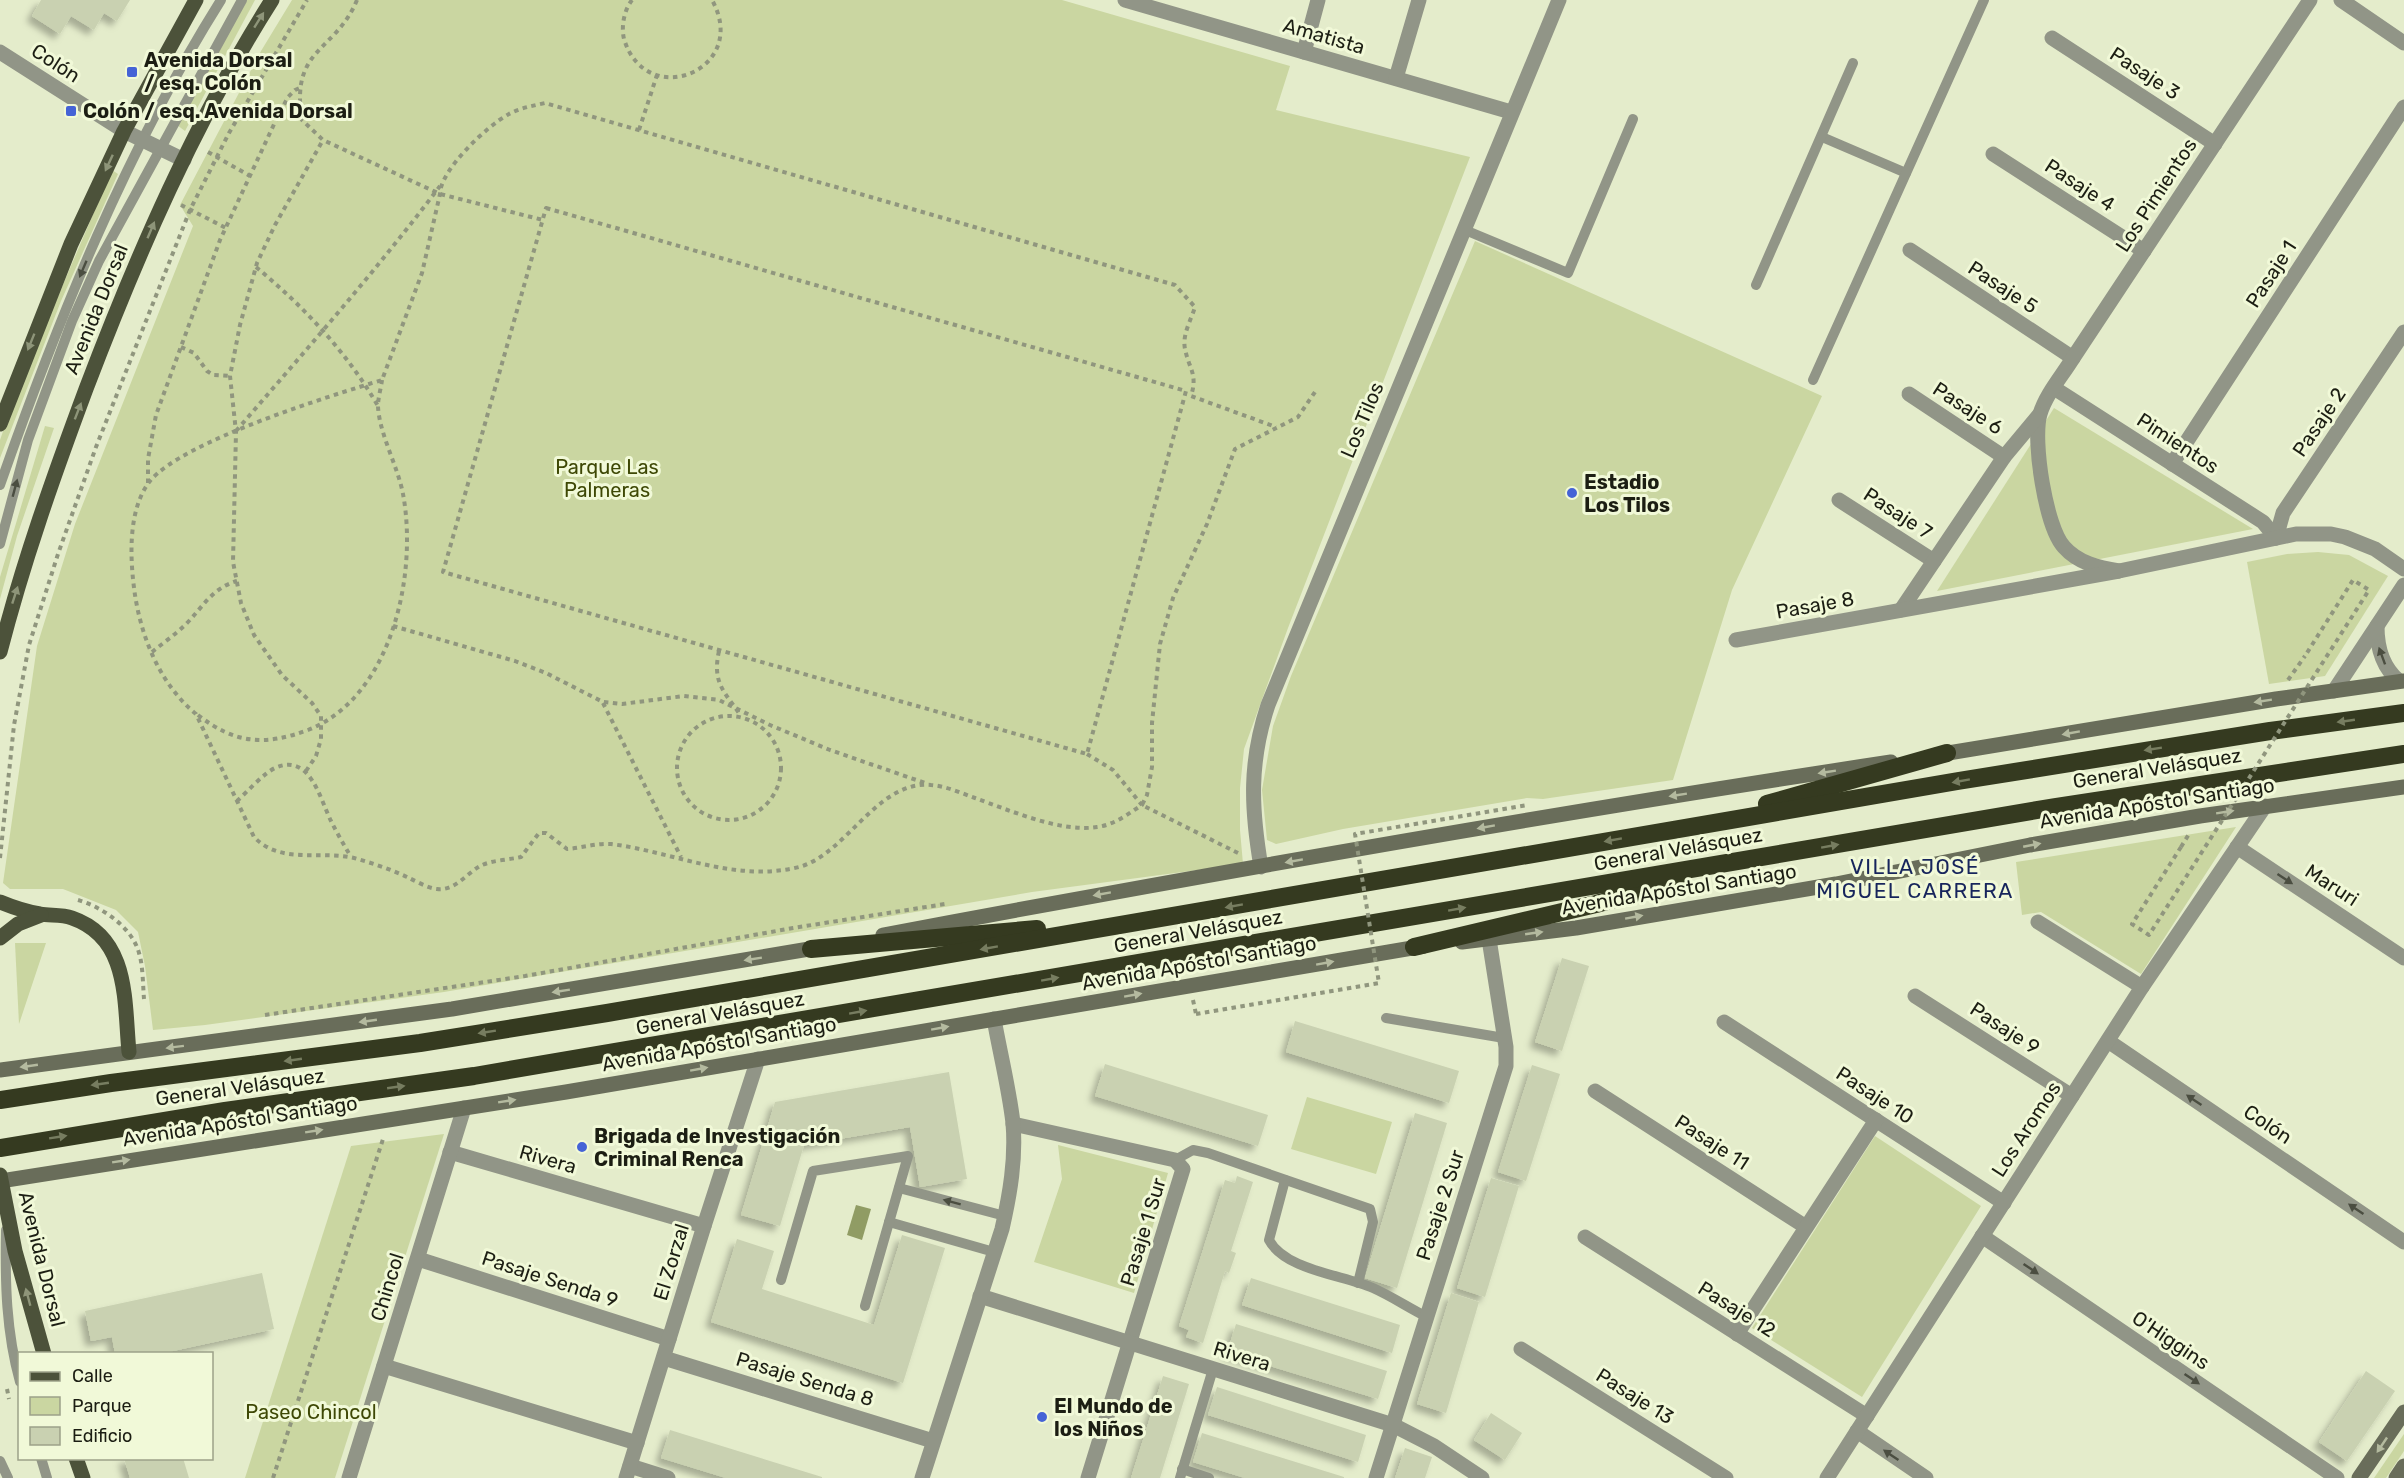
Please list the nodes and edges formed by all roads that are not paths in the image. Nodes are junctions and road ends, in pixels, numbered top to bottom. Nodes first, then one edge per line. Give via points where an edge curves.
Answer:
1 (196, 0) edge
2 (221, 0) edge
3 (242, 0) edge
4 (272, 0) edge
5 (1125, 0) edge
6 (1318, 0) edge
7 (1419, 0) edge
8 (1559, 0) edge
9 (1984, 0) edge
10 (2310, 0) edge
11 (2342, 0) edge
12 (2052, 38) dead end
13 (2404, 43) edge
14 (0, 52) edge
15 (1304, 52) junction
16 (1853, 63) dead end
17 (1396, 78) junction
18 (2404, 107) edge
19 (1511, 112) junction
20 (1633, 119) dead end
21 (124, 131) junction
22 (1822, 136) junction
23 (142, 139) junction
24 (2215, 144) junction
25 (161, 148) junction
26 (1993, 154) dead end
27 (184, 160) junction
28 (1906, 173) junction
29 (1465, 230) junction
30 (1910, 250) dead end
31 (2144, 251) junction
32 (1756, 285) dead end
33 (2404, 332) edge
34 (2073, 358) junction
35 (1813, 380) dead end
36 (2054, 388) junction
37 (1909, 394) dead end
38 (2040, 415) junction
39 (0, 424) edge
40 (2004, 457) junction
41 (2172, 464) junction
42 (0, 485) edge
43 (1839, 500) dead end
44 (2276, 538) junction
45 (0, 544) edge
46 (1934, 561) junction
47 (2404, 569) edge
48 (2119, 571) junction
49 (2404, 585) edge
50 (1901, 610) junction
51 (2377, 626) junction
52 (1736, 640) dead end
53 (0, 652) edge
54 (2402, 681) edge
55 (2334, 691) junction
56 (2404, 713) edge
57 (1947, 753) junction
58 (2404, 754) edge
59 (2404, 787) edge
60 (2265, 806) junction
61 (1692, 827) junction
62 (2237, 847) junction
63 (1773, 855) junction
64 (1261, 867) junction
65 (0, 902) edge
66 (41, 915) junction
67 (1171, 917) junction
68 (2038, 922) dead end
69 (0, 938) edge
70 (1488, 939) junction
71 (1414, 947) junction
72 (811, 949) junction
73 (2404, 958) edge
74 (2142, 987) junction
75 (1915, 996) dead end
76 (994, 1018) junction
77 (1386, 1018) dead end
78 (1724, 1022) dead end
79 (1504, 1038) junction
80 (2108, 1041) junction
81 (129, 1052) junction
82 (759, 1059) junction
83 (0, 1070) edge
84 (1595, 1091) dead end
85 (2072, 1096) junction
86 (0, 1100) edge
87 (464, 1108) junction
88 (1876, 1120) junction
89 (1013, 1124) junction
90 (0, 1148) edge
91 (450, 1152) junction
92 (1175, 1160) junction
93 (0, 1179) edge
94 (1285, 1180) junction
95 (899, 1188) junction
96 (2004, 1203) junction
97 (6, 1211) junction
98 (1005, 1216) junction
99 (889, 1222) junction
100 (704, 1226) junction
101 (1806, 1227) junction
102 (1982, 1236) junction
103 (1585, 1237) dead end
104 (2404, 1242) edge
105 (994, 1252) junction
106 (418, 1259) junction
107 (782, 1280) dead end
108 (1358, 1282) junction
109 (980, 1296) junction
110 (865, 1306) dead end
111 (1427, 1317) junction
112 (1737, 1334) junction
113 (669, 1339) junction
114 (1130, 1343) junction
115 (1521, 1349) dead end
116 (44, 1352) edge
117 (664, 1358) junction
118 (384, 1366) junction
119 (1213, 1369) junction
120 (18, 1373) edge
121 (2404, 1412) edge
122 (1867, 1416) junction
123 (1393, 1425) junction
124 (1857, 1431) junction
125 (933, 1441) junction
126 (637, 1443) junction
127 (42, 1460) edge
128 (77, 1460) edge
129 (0, 1461) edge
130 (2404, 1466) edge
131 (628, 1472) edge
132 (1181, 1474) edge
133 (353, 1477) edge
134 (8, 1478) edge
135 (47, 1478) edge
136 (83, 1478) edge
137 (668, 1478) edge
138 (922, 1478) edge
139 (1088, 1478) edge
140 (1209, 1478) edge
141 (1376, 1478) edge
142 (1482, 1478) edge
143 (1726, 1478) edge
144 (1827, 1478) edge
145 (1926, 1478) edge
146 (2337, 1478) edge
147 (2359, 1478) edge
148 (2396, 1478) edge

1 - 21 main road
2 - 23 lane
3 - 25 lane
27 -> 4 main road, Avenida Dorsal
5 - 15 street, Amatista
6 - 15 street
7 - 17 street
8 - 19 street, Los Tilos
9 - 28 lane
10 - 24 street, Los Pimientos
11 - 13 street
12 - 24 street, Pasaje 3
14 - 21 street, Colón
15 - 17 street, Amatista
16 - 22 lane
17 - 19 street, Amatista
18 - 41 street, Pasaje 1
19 - 29 street, Los Tilos
20 - 29 lane via 1568,273
21 - 23 street, Colón
21 -> 39 main road via 72,244
22 - 28 lane
22 - 32 lane
23 - 25 street, Colón
23 -> 42 lane via 61,319
24 - 31 street, Los Pimientos
25 - 27 street, Colón
45 -> 25 lane via 28,440 72,321 99,261
26 - 31 street, Pasaje 4
53 -> 27 main road, Avenida Dorsal via 69,434 114,318
28 - 35 lane
29 - 64 street, Los Tilos via 1307,606 1262,725 1252,788
30 - 34 street, Pasaje 5
31 - 34 street, Los Pimientos
33 - 44 street, Pasaje 2 via 2283,513
34 - 36 street, Los Pimientos
36 - 38 street, Los Pimientos
36 - 41 street, Pimientos
37 - 40 street, Pasaje 6
38 - 40 street, Los Pimientos
38 - 48 street, Los Pimientos via 2040,463 2056,536 2077,557
40 - 46 street, Los Pimientos
41 - 44 street, Pimientos via 2263,522
43 - 46 street, Pasaje 7
44 - 47 street, Los Pimientos via 2311,533 2345,537 2374,549
44 - 48 street, Los Pimientos
46 - 50 street, Los Pimientos
48 - 50 street, Los Pimientos
49 - 51 street
50 - 52 street, Pasaje 8
54 -> 51 street via 2383,660
51 - 55 street
54 - 55 main road
55 -> 57 main road
56 -> 61 highway, General Velásquez via 2124,754
57 - 61 highway
57 -> 64 main road via 1736,785
63 -> 58 highway, General Velásquez
59 - 60 main road, Avenida Apóstol Santiago
60 - 62 street, Los Aromos
70 -> 60 main road, Avenida Apóstol Santiago via 1836,884 2040,843
61 -> 67 highway, General Velásquez
62 -> 73 street, Maruri
62 - 74 street, Los Aromos
63 - 71 highway via 1596,904
90 -> 63 highway, General Velásquez via 713,1037
64 -> 72 main road
65 - 66 main road
66 - 69 main road via 18,924
66 - 81 main road via 83,922 96,930 112,950 121,971
67 - 72 highway
67 -> 86 highway, General Velásquez via 420,1043
68 - 74 street
70 - 71 main road, Avenida Apóstol Santiago
70 - 79 street, Pasaje 2 Sur
76 -> 71 main road, Avenida Apóstol Santiago
72 -> 81 main road via 452,1009
74 - 80 street, Los Aromos
75 - 85 street, Pasaje 9
82 -> 76 main road, Avenida Apóstol Santiago
76 - 89 street
77 - 79 lane
78 - 88 street, Pasaje 10
79 - 111 street, Pasaje 2 Sur via 1504,1074
80 - 85 street, Los Aromos
104 -> 80 street, Colón
81 -> 83 main road
87 -> 82 main road, Avenida Apóstol Santiago
82 - 100 street, El Zorzal
84 - 101 street, Pasaje 11
85 - 96 street, Los Aromos
87 - 91 street, Chincol
93 -> 87 main road, Avenida Apóstol Santiago
88 - 96 street, Pasaje 10
88 - 101 street
89 - 92 street, Pasaje 1 Sur
89 - 98 street via 1012,1171
91 - 100 street, Rivera
91 - 106 street, Chincol
92 - 94 lane via 1193,1150
92 - 114 street, Pasaje 1 Sur via 1183,1169 1181,1182
93 - 97 main road, Avenida Dorsal
94 - 108 lane via 1269,1240 1273,1247 1300,1265
94 - 108 lane via 1370,1209 1373,1222
98 -> 95 lane
95 - 99 lane
95 - 107 lane via 908,1156 813,1171
96 - 102 street, Los Aromos
116 -> 97 main road, Avenida Dorsal
97 - 120 lane via 8,1326
98 - 105 street
99 - 105 lane
99 - 110 lane
100 - 113 street, El Zorzal
101 - 112 street
102 - 122 street, Los Aromos
102 -> 146 street, O'Higgins
103 - 112 street, Pasaje 12
105 - 109 street
106 - 113 street, Pasaje Senda 9
106 - 118 street, Chincol
108 - 111 lane
109 - 114 street, Rivera
109 - 125 street
111 - 123 street, Pasaje 2 Sur
112 - 122 street, Pasaje 12
113 - 117 street, El Zorzal
114 - 119 street, Rivera
114 - 139 street, Pasaje 1 Sur
115 - 143 street, Pasaje 13
117 - 125 street, Pasaje Senda 8
117 - 126 street, El Zorzal
118 - 126 street
118 - 133 street, Chincol
119 - 123 street, Rivera
119 - 132 lane
121 -> 147 main road
122 - 124 street, Los Aromos
123 - 141 street, Pasaje 2 Sur
123 - 142 street, Rivera
124 - 144 street, Los Aromos
145 -> 124 street
125 - 138 street
126 - 131 street, El Zorzal
127 - 135 lane
128 - 136 main road
129 - 134 lane
130 - 148 main road
131 - 137 street
132 - 140 lane

